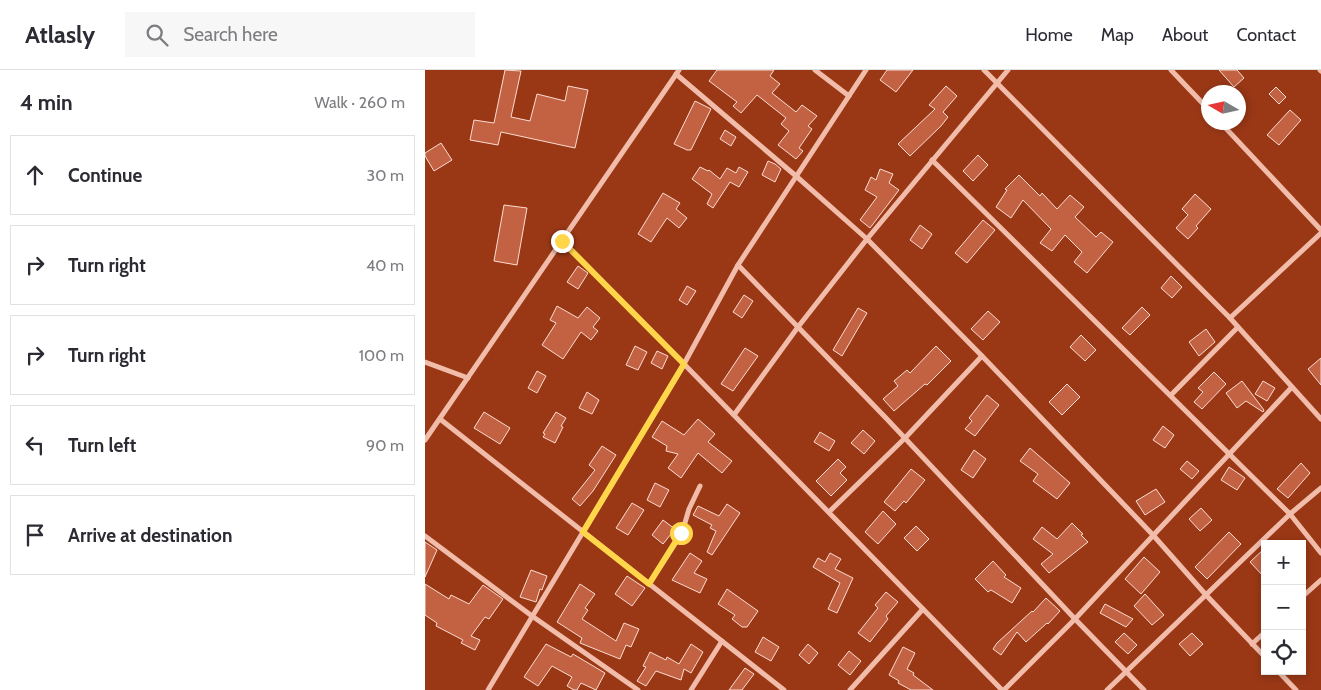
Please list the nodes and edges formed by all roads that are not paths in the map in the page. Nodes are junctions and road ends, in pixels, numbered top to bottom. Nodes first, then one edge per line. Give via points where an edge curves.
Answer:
1 (815, 70) edge
2 (866, 70) edge
3 (984, 70) edge
4 (1008, 70) edge
5 (1171, 70) edge
6 (677, 72) edge
7 (997, 83) junction
8 (849, 96) junction
9 (1201, 102) edge
10 (1227, 130) edge
11 (933, 160) junction
12 (796, 176) junction
13 (1321, 231) edge
14 (867, 239) junction
15 (562, 241) junction
16 (738, 265) junction
17 (1230, 318) junction
18 (798, 327) junction
19 (1238, 327) junction
20 (982, 356) junction
21 (425, 362) edge
22 (684, 364) junction
23 (468, 378) junction
24 (1292, 387) junction
25 (1171, 395) junction
26 (734, 415) junction
27 (440, 419) junction
28 (1321, 419) edge
29 (905, 438) junction
30 (425, 440) edge
31 (1229, 454) junction
32 (700, 486) dead end
33 (1321, 488) edge
34 (829, 512) junction
35 (1291, 514) junction
36 (583, 532) junction
37 (1153, 535) junction
38 (425, 536) edge
39 (1321, 553) edge
40 (1321, 580) edge
41 (649, 584) junction
42 (1306, 594) edge
43 (1206, 595) junction
44 (923, 609) junction
45 (533, 616) junction
46 (1075, 618) junction
47 (1261, 636) edge
48 (722, 641) junction
49 (1252, 644) junction
50 (1261, 653) edge
51 (1126, 671) junction
52 (1282, 675) edge
53 (488, 690) edge
54 (638, 690) edge
55 (691, 690) edge
56 (784, 690) edge
57 (850, 690) edge
58 (1003, 690) edge
59 (1107, 690) edge
60 (1145, 690) edge
61 (1296, 690) edge

1 - 8 street
2 - 8 street
3 - 7 street
4 - 7 street
5 - 9 street
6 - 12 street
6 - 15 street
7 - 11 street
7 - 17 street
8 - 12 street
10 - 13 street
11 - 14 street
11 - 25 street
12 - 14 street
12 - 16 street
13 - 17 street
14 - 18 street
14 - 20 street
15 - 22 street
15 - 23 street
16 - 18 street
16 - 22 street
17 - 19 street
18 - 26 street
18 - 29 street
19 - 24 street
19 - 25 street
20 - 29 street
20 - 37 street
21 - 23 street
22 - 26 street
22 - 36 street
23 - 27 street
24 - 28 street
24 - 31 street
25 - 31 street
26 - 34 street
27 - 30 street
27 - 36 street
29 - 34 street
29 - 46 street
31 - 35 street
31 - 37 street
32 - 41 street via 681,533
33 - 35 street
34 - 44 street
35 - 39 street
35 - 43 street
36 - 41 street
36 - 45 street
37 - 43 street
37 - 46 street
38 - 45 street
40 - 42 street
41 - 48 street
43 - 49 street
43 - 51 street
44 - 57 street
44 - 58 street
45 - 53 street
45 - 54 street
46 - 51 street
46 - 58 street
47 - 49 street
48 - 55 street
48 - 56 street
49 - 50 street
51 - 59 street
51 - 60 street
52 - 61 street

